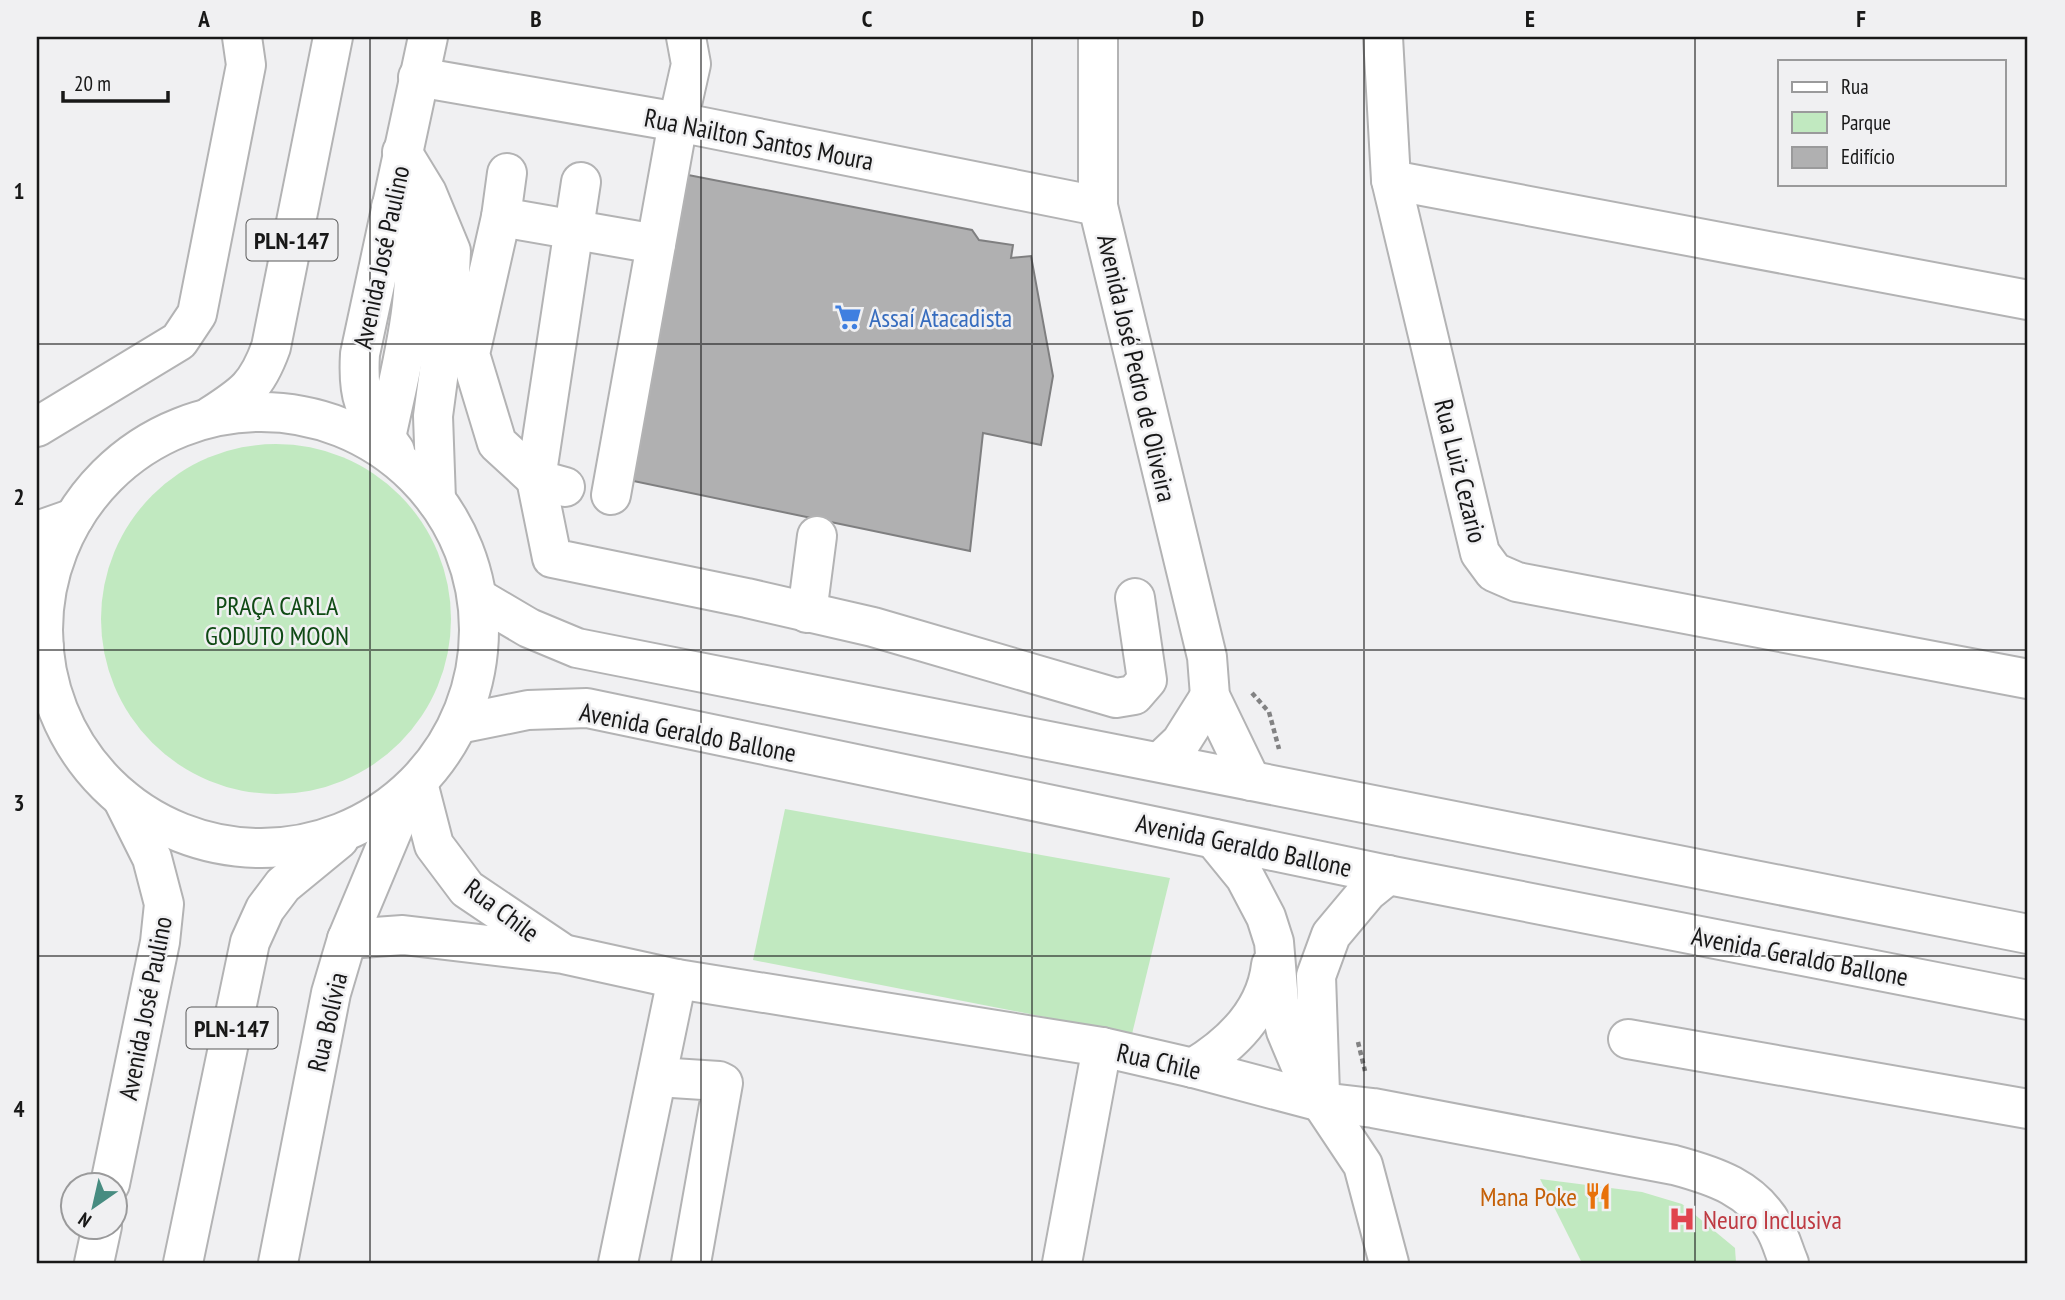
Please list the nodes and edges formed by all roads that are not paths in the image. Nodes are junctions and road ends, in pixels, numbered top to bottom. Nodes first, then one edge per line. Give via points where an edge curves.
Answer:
1 (242, 37) edge
2 (332, 37) edge
3 (428, 37) edge
4 (687, 37) edge
5 (1098, 37) edge
6 (1383, 37) edge
7 (418, 77) junction
8 (678, 122) junction
9 (402, 152) junction
10 (508, 173) dead end
11 (1391, 180) junction
12 (581, 182) dead end
13 (1098, 206) junction
14 (501, 217) junction
15 (574, 229) junction
16 (656, 244) junction
17 (2028, 300) edge
18 (208, 418) junction
19 (37, 427) edge
20 (396, 452) junction
21 (551, 483) junction
22 (611, 495) dead end
23 (436, 500) junction
24 (74, 518) junction
25 (37, 531) edge
26 (817, 536) dead end
27 (478, 598) junction
28 (1135, 598) dead end
29 (807, 613) junction
30 (40, 644) edge
31 (2028, 679) edge
32 (1210, 696) junction
33 (459, 724) junction
34 (1160, 762) junction
35 (1251, 781) junction
36 (414, 787) junction
37 (122, 796) junction
38 (350, 830) junction
39 (1214, 839) junction
40 (1388, 875) junction
41 (2028, 934) edge
42 (347, 939) junction
43 (1273, 942) junction
44 (563, 954) junction
45 (677, 979) junction
46 (2028, 1000) edge
47 (1628, 1039) dead end
48 (1102, 1047) junction
49 (1193, 1068) junction
50 (657, 1077) junction
51 (1321, 1102) junction
52 (2028, 1109) edge
53 (113, 1170) edge
54 (99, 1240) edge
55 (94, 1263) edge
56 (183, 1263) edge
57 (278, 1263) edge
58 (618, 1263) edge
59 (691, 1263) edge
60 (1062, 1263) edge
61 (1389, 1263) edge
62 (1788, 1263) edge

1 - 19 street via 246,65 197,314 179,341
2 - 18 street, PLN-147 via 271,347 262,371 243,396
3 - 7 street, Avenida José Paulino
4 - 8 street via 691,64
5 - 13 street, Avenida José Pedro de Oliveira
6 - 11 street, Rua Luiz Cezario
7 - 8 street, Rua Nailton Santos Moura
7 - 9 street, Avenida José Paulino
8 - 13 street, Rua Nailton Santos Moura
8 - 16 street
9 - 20 street, Avenida José Paulino via 358,383 365,410
9 - 23 street via 427,193 451,251 433,416
10 - 14 street
11 - 17 street
11 - 31 street, Rua Luiz Cezario via 1480,553 1494,572 1517,582
12 - 15 street
13 - 32 street, Avenida José Pedro de Oliveira via 1207,657
14 - 15 street
14 - 21 street via 470,354 497,443
15 - 16 street
15 - 21 street
16 - 22 street
18 - 20 street via 278,412 312,418
18 - 24 street via 155,439 131,455 90,494
20 - 23 street
21 - 29 street via 552,558
23 - 27 street via 463,547
24 - 25 street
24 - 30 street via 48,580
26 - 29 street
27 - 33 street via 480,641
27 - 34 street via 528,628 577,648
28 - 29 street via 1147,680 1134,695 1116,698 873,627
30 - 37 street via 60,713 71,734 97,772
32 - 34 street via 1181,742
32 - 35 street, Avenida José Pedro de Oliveira
33 - 36 street
33 - 39 street, Avenida Geraldo Ballone via 528,710 587,708
34 - 35 street
35 - 41 street
36 - 38 street
36 - 42 street, Rua Bolívia
36 - 44 street, Rua Chile via 435,845 467,888
37 - 38 street via 160,822 214,842 283,847
37 - 53 street, Avenida José Paulino / PLN-147 via 152,858 164,904
38 - 56 street, PLN-147 via 283,885 265,909 250,942
39 - 40 street, Avenida Geraldo Ballone
39 - 43 street via 1257,896
40 - 46 street, Avenida Geraldo Ballone
40 - 51 street via 1367,892 1331,935 1316,976
42 - 44 street, Rua Chile via 403,935
42 - 57 street, Rua Bolívia via 331,993
43 - 49 street via 1269,983 1260,1003 1234,1037
43 - 51 street via 1286,1031
44 - 45 street, Rua Chile
45 - 48 street, Rua Chile
45 - 50 street
47 - 52 street
48 - 49 street, Rua Chile
48 - 60 street
49 - 51 street, Rua Chile
50 - 58 street
50 - 59 street via 723,1083
51 - 61 street via 1363,1165
51 - 62 street, Rua Chile via 1373,1108 1715,1176 1748,1195 1774,1227
54 - 55 street

